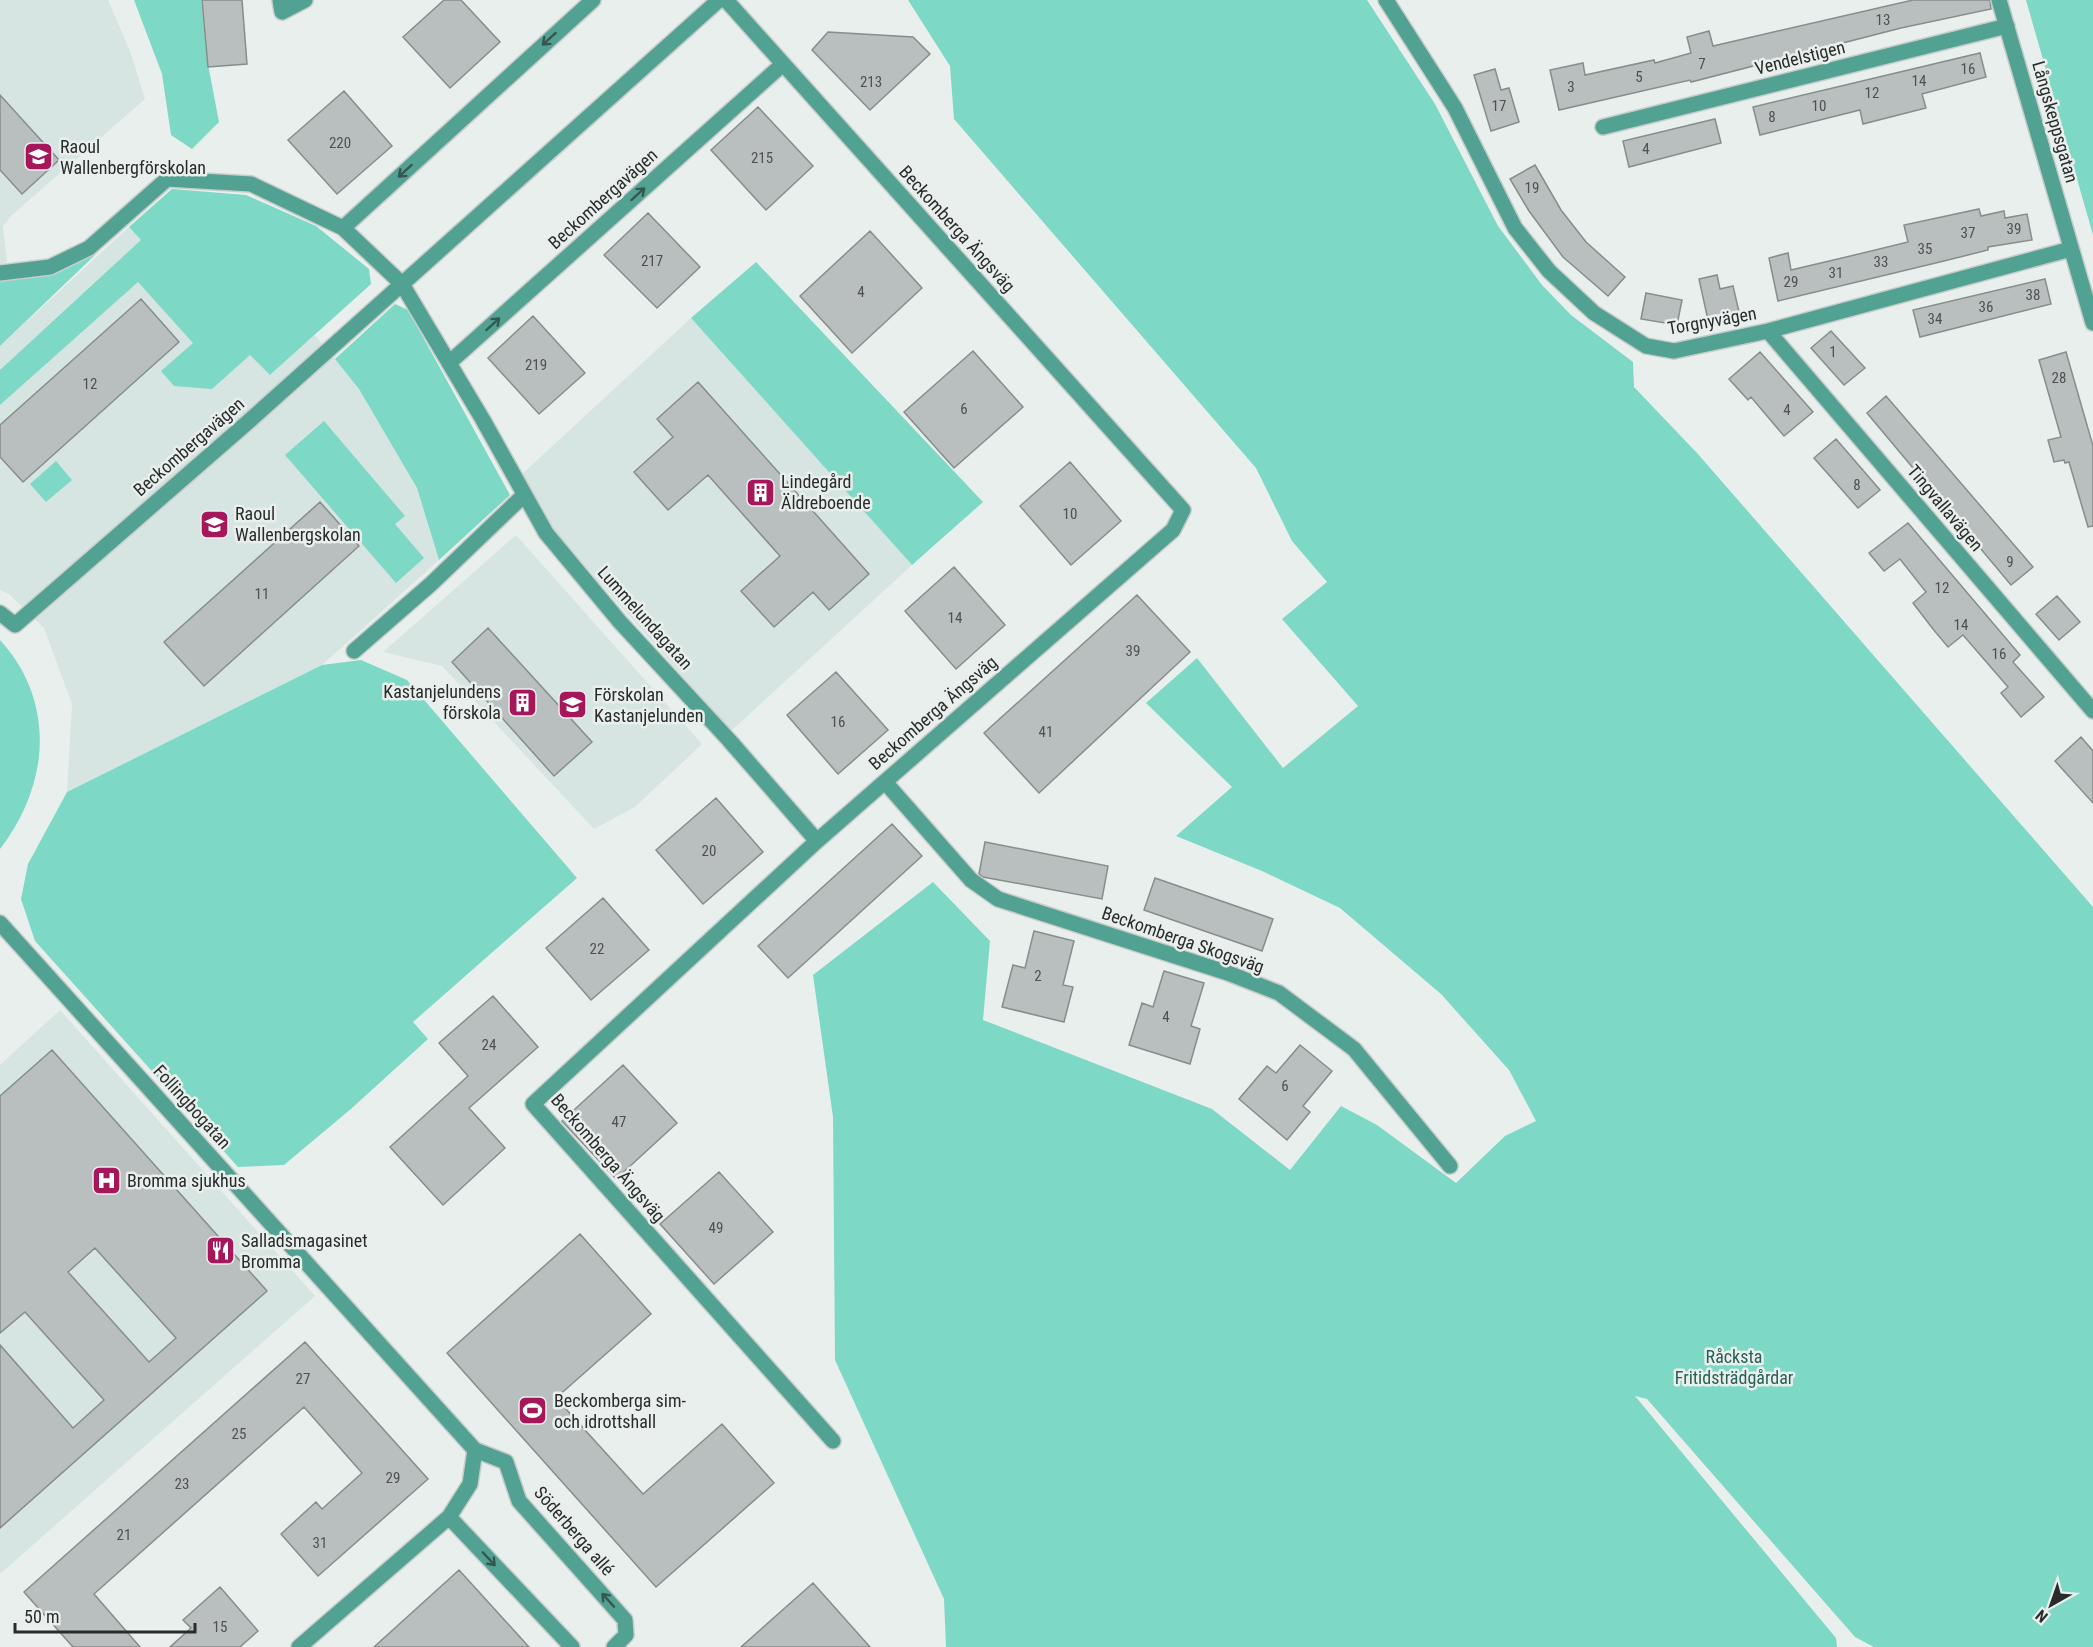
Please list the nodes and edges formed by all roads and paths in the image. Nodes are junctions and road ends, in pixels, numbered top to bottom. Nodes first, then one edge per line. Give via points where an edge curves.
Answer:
1 (280, 0) edge
2 (305, 0) edge
3 (592, 0) edge
4 (719, 0) edge
5 (726, 0) edge
6 (1386, 0) edge
7 (1999, 0) edge
8 (2007, 26) junction
9 (783, 64) junction
10 (1603, 127) dead end
11 (343, 228) junction
12 (2071, 249) junction
13 (0, 273) edge
14 (402, 284) junction
15 (2093, 323) edge
16 (1768, 331) junction
17 (449, 363) junction
18 (523, 496) junction
19 (0, 613) edge
20 (354, 651) dead end
21 (2093, 711) edge
22 (885, 782) junction
23 (817, 841) junction
24 (0, 923) edge
25 (1450, 1166) dead end
26 (833, 1441) dead end
27 (475, 1450) junction
28 (449, 1517) junction
29 (299, 1647) edge
30 (572, 1647) edge
31 (614, 1647) edge

1 - 2 street via 282,12
3 -> 11 street
4 - 14 street, Beckombergavägen
5 - 9 street, Beckomberga Ängsväg
6 - 16 street, Torgnyvägen via 1455,108 1515,228 1549,271 1593,313 1646,346 1674,351
7 - 8 street, Långskeppsgatan
8 - 10 street, Vendelstigen
8 - 12 street, Långskeppsgatan
17 -> 9 street, Beckombergavägen
9 - 22 street, Beckomberga Ängsväg via 1183,510 1173,530
11 - 13 street via 251,184 167,179 89,248 50,267
11 - 14 street
12 - 15 street, Långskeppsgatan
12 - 16 street, Torgnyvägen
14 - 17 street, Lummelundagatan
14 - 19 street, Beckombergavägen via 15,625
16 - 21 street, Tingvallavägen
17 - 18 street, Lummelundagatan
18 - 20 street
18 - 23 street, Lummelundagatan via 546,533 620,622
22 - 23 street, Beckomberga Ängsväg
22 - 25 street, Beckomberga Skogsväg via 971,880 998,899 1279,993 1354,1049
23 - 26 street, Beckomberga Ängsväg via 533,1104
24 - 27 street, Follingbogatan
27 - 28 street via 470,1484
31 -> 27 street, Söderberga allé via 626,1635 625,1620 519,1501 506,1462
28 - 29 street
28 -> 30 street

